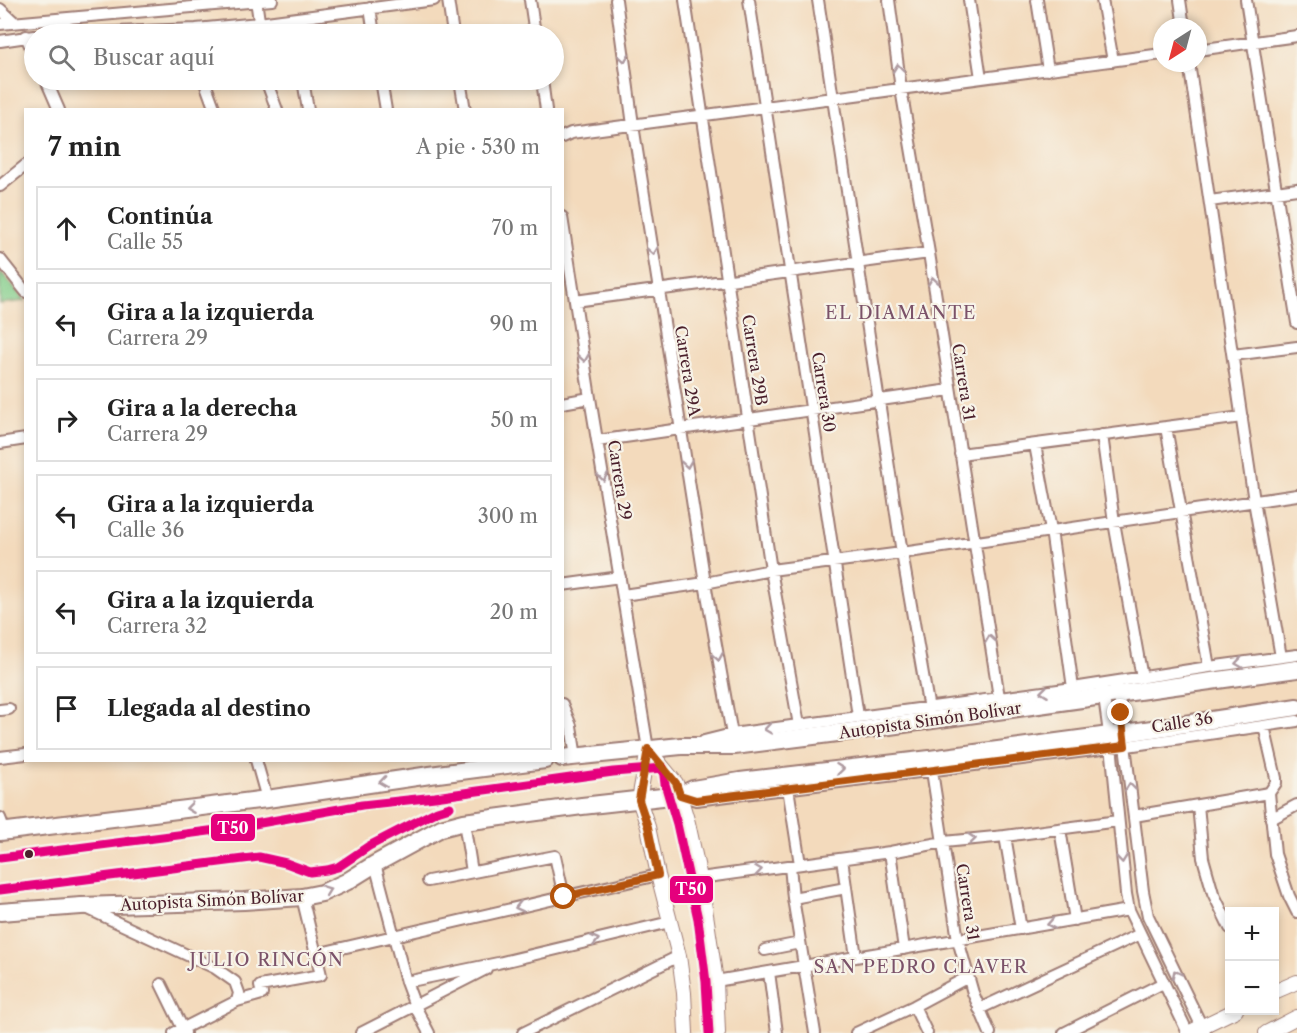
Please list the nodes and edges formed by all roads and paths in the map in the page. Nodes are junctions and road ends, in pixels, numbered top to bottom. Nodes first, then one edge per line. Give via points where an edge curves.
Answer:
1 (272, 0) edge
2 (434, 0) edge
3 (448, 0) edge
4 (530, 0) edge
5 (616, 0) edge
6 (685, 0) edge
7 (749, 0) edge
8 (818, 0) edge
9 (889, 0) edge
10 (969, 0) edge
11 (1038, 0) edge
12 (1102, 0) edge
13 (1180, 0) edge
14 (1246, 0) edge
15 (256, 1) edge
16 (188, 4) edge
17 (370, 8) junction
18 (0, 9) edge
19 (1183, 18) edge
20 (292, 19) junction
21 (13, 21) junction
22 (0, 24) edge
23 (259, 24) edge
24 (276, 24) edge
25 (293, 24) edge
26 (372, 24) edge
27 (452, 24) edge
28 (534, 24) edge
29 (1297, 36) edge
30 (24, 37) edge
31 (0, 41) edge
32 (1252, 42) junction
33 (1207, 49) edge
34 (1153, 55) edge
35 (1113, 61) junction
36 (1048, 70) junction
37 (1190, 72) edge
38 (981, 78) junction
39 (900, 89) junction
40 (50, 90) edge
41 (208, 90) edge
42 (270, 90) edge
43 (305, 90) edge
44 (383, 90) edge
45 (462, 90) edge
46 (543, 90) edge
47 (832, 99) junction
48 (58, 108) edge
49 (214, 108) edge
50 (277, 108) edge
51 (308, 108) edge
52 (386, 108) edge
53 (465, 108) edge
54 (546, 108) edge
55 (765, 108) junction
56 (702, 116) junction
57 (633, 125) junction
58 (564, 136) edge
59 (24, 167) edge
60 (0, 186) edge
61 (1297, 189) edge
62 (1276, 192) junction
63 (1210, 201) junction
64 (564, 230) edge
65 (929, 253) junction
66 (0, 259) edge
67 (858, 262) junction
68 (790, 272) junction
69 (728, 280) junction
70 (24, 288) edge
71 (660, 290) junction
72 (575, 302) junction
73 (1297, 323) edge
74 (1297, 347) edge
75 (1233, 356) junction
76 (950, 390) junction
77 (590, 399) junction
78 (878, 401) junction
79 (564, 403) edge
80 (812, 410) junction
81 (1242, 417) junction
82 (749, 419) junction
83 (1166, 427) junction
84 (681, 429) junction
85 (1102, 435) junction
86 (24, 439) edge
87 (597, 441) junction
88 (0, 444) edge
89 (1035, 445) junction
90 (960, 454) junction
91 (1297, 495) edge
92 (1254, 501) junction
93 (1180, 512) junction
94 (1114, 522) junction
95 (1051, 530) junction
96 (975, 542) junction
97 (902, 553) junction
98 (834, 561) junction
99 (771, 570) junction
100 (620, 577) junction
101 (705, 583) junction
102 (564, 585) edge
103 (622, 595) junction
104 (1297, 655) edge
105 (1281, 657) junction
106 (1209, 667) junction
107 (1297, 669) edge
108 (1142, 678) junction
109 (1180, 679) junction
110 (1073, 688) junction
111 (1111, 689) junction
112 (999, 697) junction
113 (1297, 707) edge
114 (564, 709) edge
115 (930, 714) junction
116 (1245, 714) junction
117 (858, 717) junction
118 (1297, 721) edge
119 (799, 724) junction
120 (1264, 726) junction
121 (1231, 730) junction
122 (733, 740) junction
123 (1117, 740) junction
124 (648, 749) junction
125 (24, 754) edge
126 (0, 757) edge
127 (569, 757) edge
128 (984, 757) junction
129 (257, 762) edge
130 (530, 762) edge
131 (932, 771) junction
132 (788, 788) junction
133 (1269, 793) junction
134 (680, 795) junction
135 (267, 799) junction
136 (639, 800) junction
137 (1198, 805) junction
138 (1297, 805) edge
139 (1134, 816) junction
140 (1271, 819) junction
141 (1118, 821) junction
142 (464, 822) junction
143 (2, 827) edge
144 (1060, 829) junction
145 (1005, 836) junction
146 (944, 842) junction
147 (890, 852) junction
148 (842, 859) junction
149 (375, 864) junction
150 (795, 865) junction
151 (472, 872) junction
152 (658, 875) junction
153 (700, 878) junction
154 (428, 881) dead end
155 (846, 888) junction
156 (302, 897) junction
157 (564, 897) junction
158 (793, 898) junction
159 (81, 906) junction
160 (1129, 910) junction
161 (0, 912) edge
162 (1297, 912) edge
163 (1225, 918) edge
164 (1075, 920) junction
165 (670, 922) junction
166 (1021, 929) junction
167 (1140, 934) junction
168 (394, 936) junction
169 (958, 940) junction
170 (801, 943) junction
171 (904, 949) junction
172 (765, 950) dead end
173 (316, 954) junction
174 (679, 956) junction
175 (856, 957) junction
176 (498, 963) junction
177 (805, 966) junction
178 (768, 972) junction
179 (968, 977) junction
180 (716, 981) junction
181 (406, 982) junction
182 (1297, 982) edge
183 (1163, 983) junction
184 (161, 984) dead end
185 (1279, 990) edge
186 (237, 1001) junction
187 (415, 1006) junction
188 (914, 1006) junction
189 (979, 1009) junction
190 (1229, 1015) edge
191 (1297, 1017) edge
192 (1203, 1030) edge
193 (869, 1031) edge
194 (1274, 1031) edge
195 (181, 1032) edge
196 (1066, 1032) edge
197 (361, 1033) edge
198 (429, 1033) edge
199 (523, 1033) edge
200 (686, 1033) edge
201 (718, 1033) edge
202 (777, 1033) edge
203 (815, 1033) edge
204 (856, 1033) edge
205 (927, 1033) edge
206 (990, 1033) edge
207 (1188, 1033) edge

1 - 15 street
2 - 17 street
3 - 27 street
4 - 28 street
5 -> 57 street, Carrera 29A
6 - 56 street, Carrera 29B
7 - 55 street, Carrera 30
8 - 47 street
39 -> 9 street, Carrera 31
10 - 38 street
11 - 36 street
12 - 35 street
13 - 19 street
14 - 32 street
15 - 16 street
15 - 23 street
16 - 21 street
17 - 20 street
17 - 26 street
18 - 21 street
20 - 24 street
20 - 25 street
21 - 22 street
29 - 32 street
30 - 31 street
32 - 33 street
32 - 62 street
34 - 35 street
35 - 36 street
36 - 38 street
37 - 63 street
38 - 39 street
39 - 47 street
39 - 65 street, Carrera 31
40 - 48 street
41 - 49 street
42 - 50 street
43 - 51 street
44 - 52 street
45 - 53 street
46 - 54 street
47 - 55 street
47 - 67 street
55 - 56 street
55 - 68 street, Carrera 30
56 - 57 street
56 - 69 street, Carrera 29B
57 - 58 street
57 -> 71 street, Carrera 29A
59 - 60 street
61 - 62 street
62 - 63 street
62 - 73 street
63 - 75 street
64 - 72 street, Carrera 29
65 - 67 street
76 -> 65 street, Carrera 31
66 - 70 street
67 - 68 street
67 - 78 street
68 - 69 street
68 - 80 street, Carrera 30
69 - 71 street
69 - 82 street, Carrera 29B
71 - 72 street
71 - 84 street, Carrera 29A
72 -> 77 street, Carrera 29
74 - 75 street
75 - 81 street
76 - 78 street
76 - 90 street, Carrera 31
77 - 79 street
77 - 87 street, Carrera 29
78 - 80 street
78 - 97 street
80 - 82 street
80 - 98 street, Carrera 30
81 - 83 street
81 - 92 street
82 - 84 street
82 - 99 street, Carrera 29B
83 - 85 street
83 - 93 street
84 - 87 street
84 -> 101 street, Carrera 29A
85 - 89 street
85 - 94 street
86 - 88 street
87 -> 100 street, Carrera 29
89 - 90 street
89 - 95 street
90 - 96 street, Carrera 31
91 - 92 street
92 - 93 street
92 - 105 street
93 - 94 street
93 - 106 street
94 - 95 street
94 - 108 street
95 - 96 street
95 - 110 street
96 - 97 street
112 -> 96 street, Carrera 31
97 - 98 street
97 - 115 street
98 - 99 street
98 - 117 street, Carrera 30
99 - 101 street
99 - 119 street, Carrera 29B
100 - 102 street
100 - 103 street, Carrera 29
101 - 103 street
101 -> 122 street, Carrera 29A
103 - 124 street, Carrera 29
104 - 105 street
105 -> 106 street
106 - 109 street
107 - 109 highway, Autopista Simón Bolívar
108 - 109 street
108 - 111 street
109 - 111 highway, Autopista Simón Bolívar
110 - 111 street
110 -> 112 street
111 - 115 highway, Autopista Simón Bolívar
111 - 123 street
112 - 115 street
113 - 116 highway, Autopista Simón Bolívar
114 - 127 street via 571,726
115 - 117 street
115 - 122 highway, Autopista Simón Bolívar
116 - 121 highway
116 - 123 highway, Autopista Simón Bolívar
117 - 119 street
118 - 120 street, Calle 36
119 -> 122 street
120 - 121 street, Calle 36
120 - 133 street via 1276,778
121 - 123 street, Calle 36
122 - 124 highway, Autopista Simón Bolívar
123 - 128 highway, Autopista Simón Bolívar
139 -> 123 street
123 - 141 street
124 - 127 highway, Autopista Simón Bolívar
124 - 134 main road, Carrera 29 via 676,783
124 - 136 main road, Carrera 29
125 - 126 street
128 - 131 street
134 -> 128 highway, Autopista Simón Bolívar via 740,781
129 - 135 street
130 -> 135 highway
131 - 132 street
131 - 146 street, Carrera 31
132 - 134 street via 696,800
132 - 150 street
133 - 137 street
133 - 140 street
134 - 136 highway, Autopista Simón Bolívar
134 - 153 main road, Carrera 29
135 -> 143 highway
136 - 142 highway, Autopista Simón Bolívar
136 - 152 main road, Carrera 29
137 - 139 street
137 - 163 street via 1203,858
138 - 140 street
192 -> 139 street via 1148,916
140 - 162 street via 1275,854
141 - 144 street
141 -> 160 street
142 - 149 highway, Autopista Simón Bolívar via 441,828
142 - 151 street
144 - 145 street
144 - 164 street
146 -> 145 street
145 - 166 street
146 - 147 street
146 - 169 street, Carrera 31
147 - 148 street
147 - 171 street
148 - 150 street
148 - 155 street
156 -> 149 highway, Autopista Simón Bolívar via 322,893
149 - 168 street
153 -> 150 street
150 - 158 street
151 - 154 street
151 - 157 street via 555,856
152 - 157 street
152 - 165 main road, Carrera 29
153 - 180 main road, Carrera 29
155 - 158 street
155 - 175 street
156 - 159 highway, Autopista Simón Bolívar
156 - 173 street
157 -> 168 street
158 - 170 street
159 - 161 highway, Autopista Simón Bolívar
159 - 186 street via 215,968 235,982
160 - 164 street
160 - 167 street
164 -> 166 street
165 - 174 main road, Carrera 29
176 -> 165 street
166 - 169 street
167 - 183 street
167 - 189 street
168 - 173 street
168 - 181 street
169 - 171 street
169 - 179 street, Carrera 31
170 - 172 street
170 - 177 street
171 - 175 street
173 - 186 street via 321,975 260,986 262,994
174 - 199 street
174 - 200 main road, Carrera 29
175 - 177 street
176 - 181 street
176 - 187 street
177 - 178 street
177 - 203 street
178 - 180 street
178 - 202 street
179 - 188 street
179 - 189 street, Carrera 31
180 - 201 main road, Carrera 29
181 - 187 street
182 - 185 main road
183 - 196 street
183 - 207 street
184 - 195 street
186 - 195 street
187 - 197 street
187 - 198 street
188 - 193 street
188 - 205 street
189 - 206 street, Carrera 31
190 - 192 main road
191 - 194 main road
192 - 207 main road
193 - 204 street

